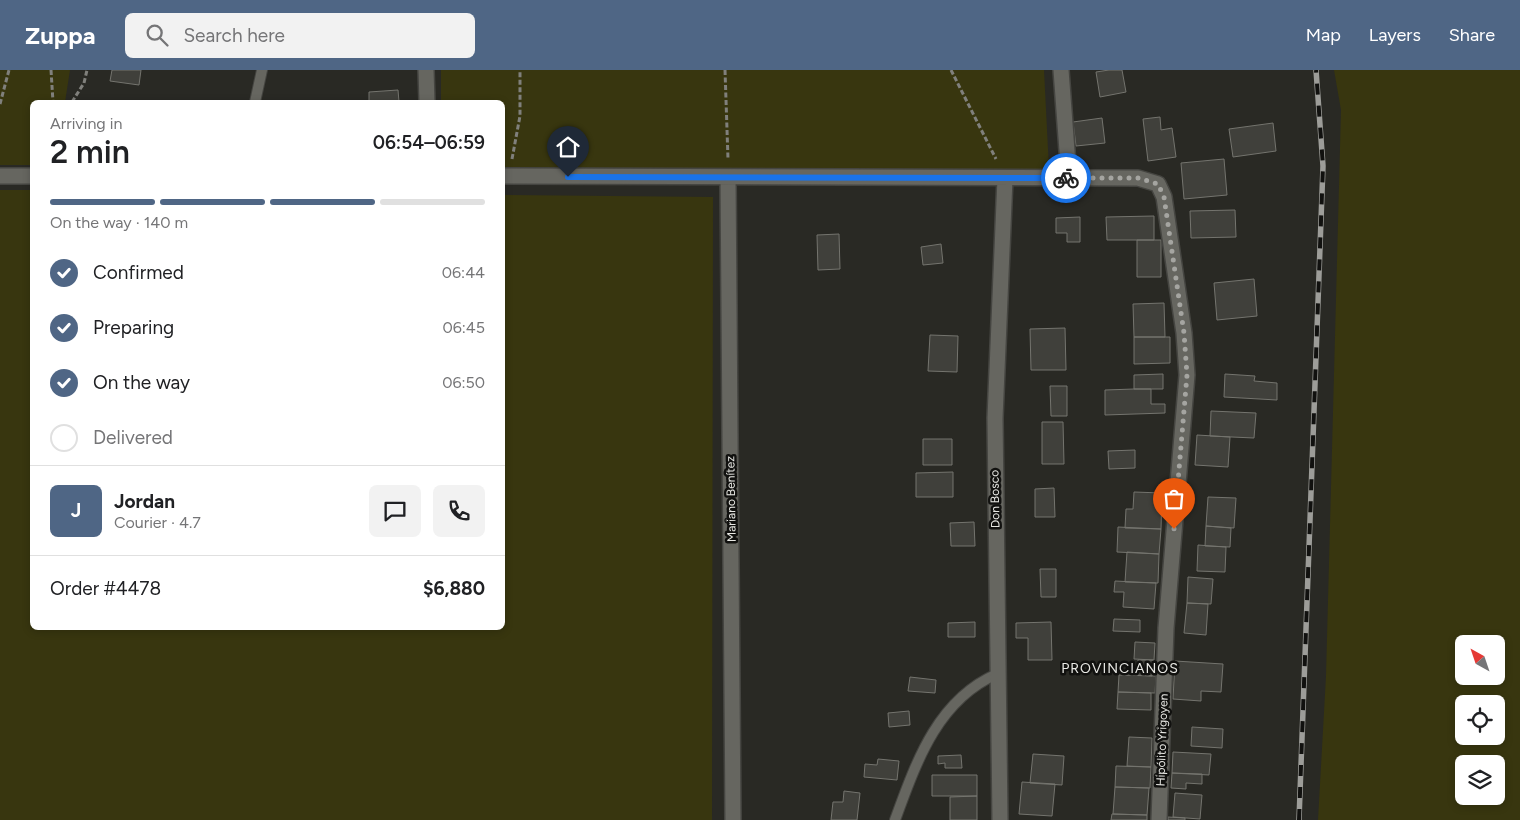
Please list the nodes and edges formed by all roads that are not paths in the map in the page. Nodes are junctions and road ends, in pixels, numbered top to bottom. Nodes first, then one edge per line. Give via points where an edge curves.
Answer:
1 (262, 70) edge
2 (426, 70) edge
3 (1061, 70) edge
4 (256, 100) edge
5 (427, 100) edge
6 (0, 176) edge
7 (30, 176) edge
8 (506, 176) edge
9 (728, 177) junction
10 (1005, 178) junction
11 (1069, 178) junction
12 (997, 674) junction
13 (733, 820) edge
14 (895, 820) edge
15 (1000, 820) edge
16 (1159, 820) edge

1 - 4 lane
2 - 5 street
3 - 11 street
6 - 7 street
8 - 9 street
9 - 10 street
9 - 13 street, Mariano Benítez
10 - 11 street
10 - 12 street, Don Bosco via 995,418
11 - 16 street, Hipólito Yrigoyen via 1138,178 1158,184 1166,207 1184,333 1187,375 1166,628
12 - 14 lane via 977,683 954,702 918,759
12 - 15 street, Don Bosco

